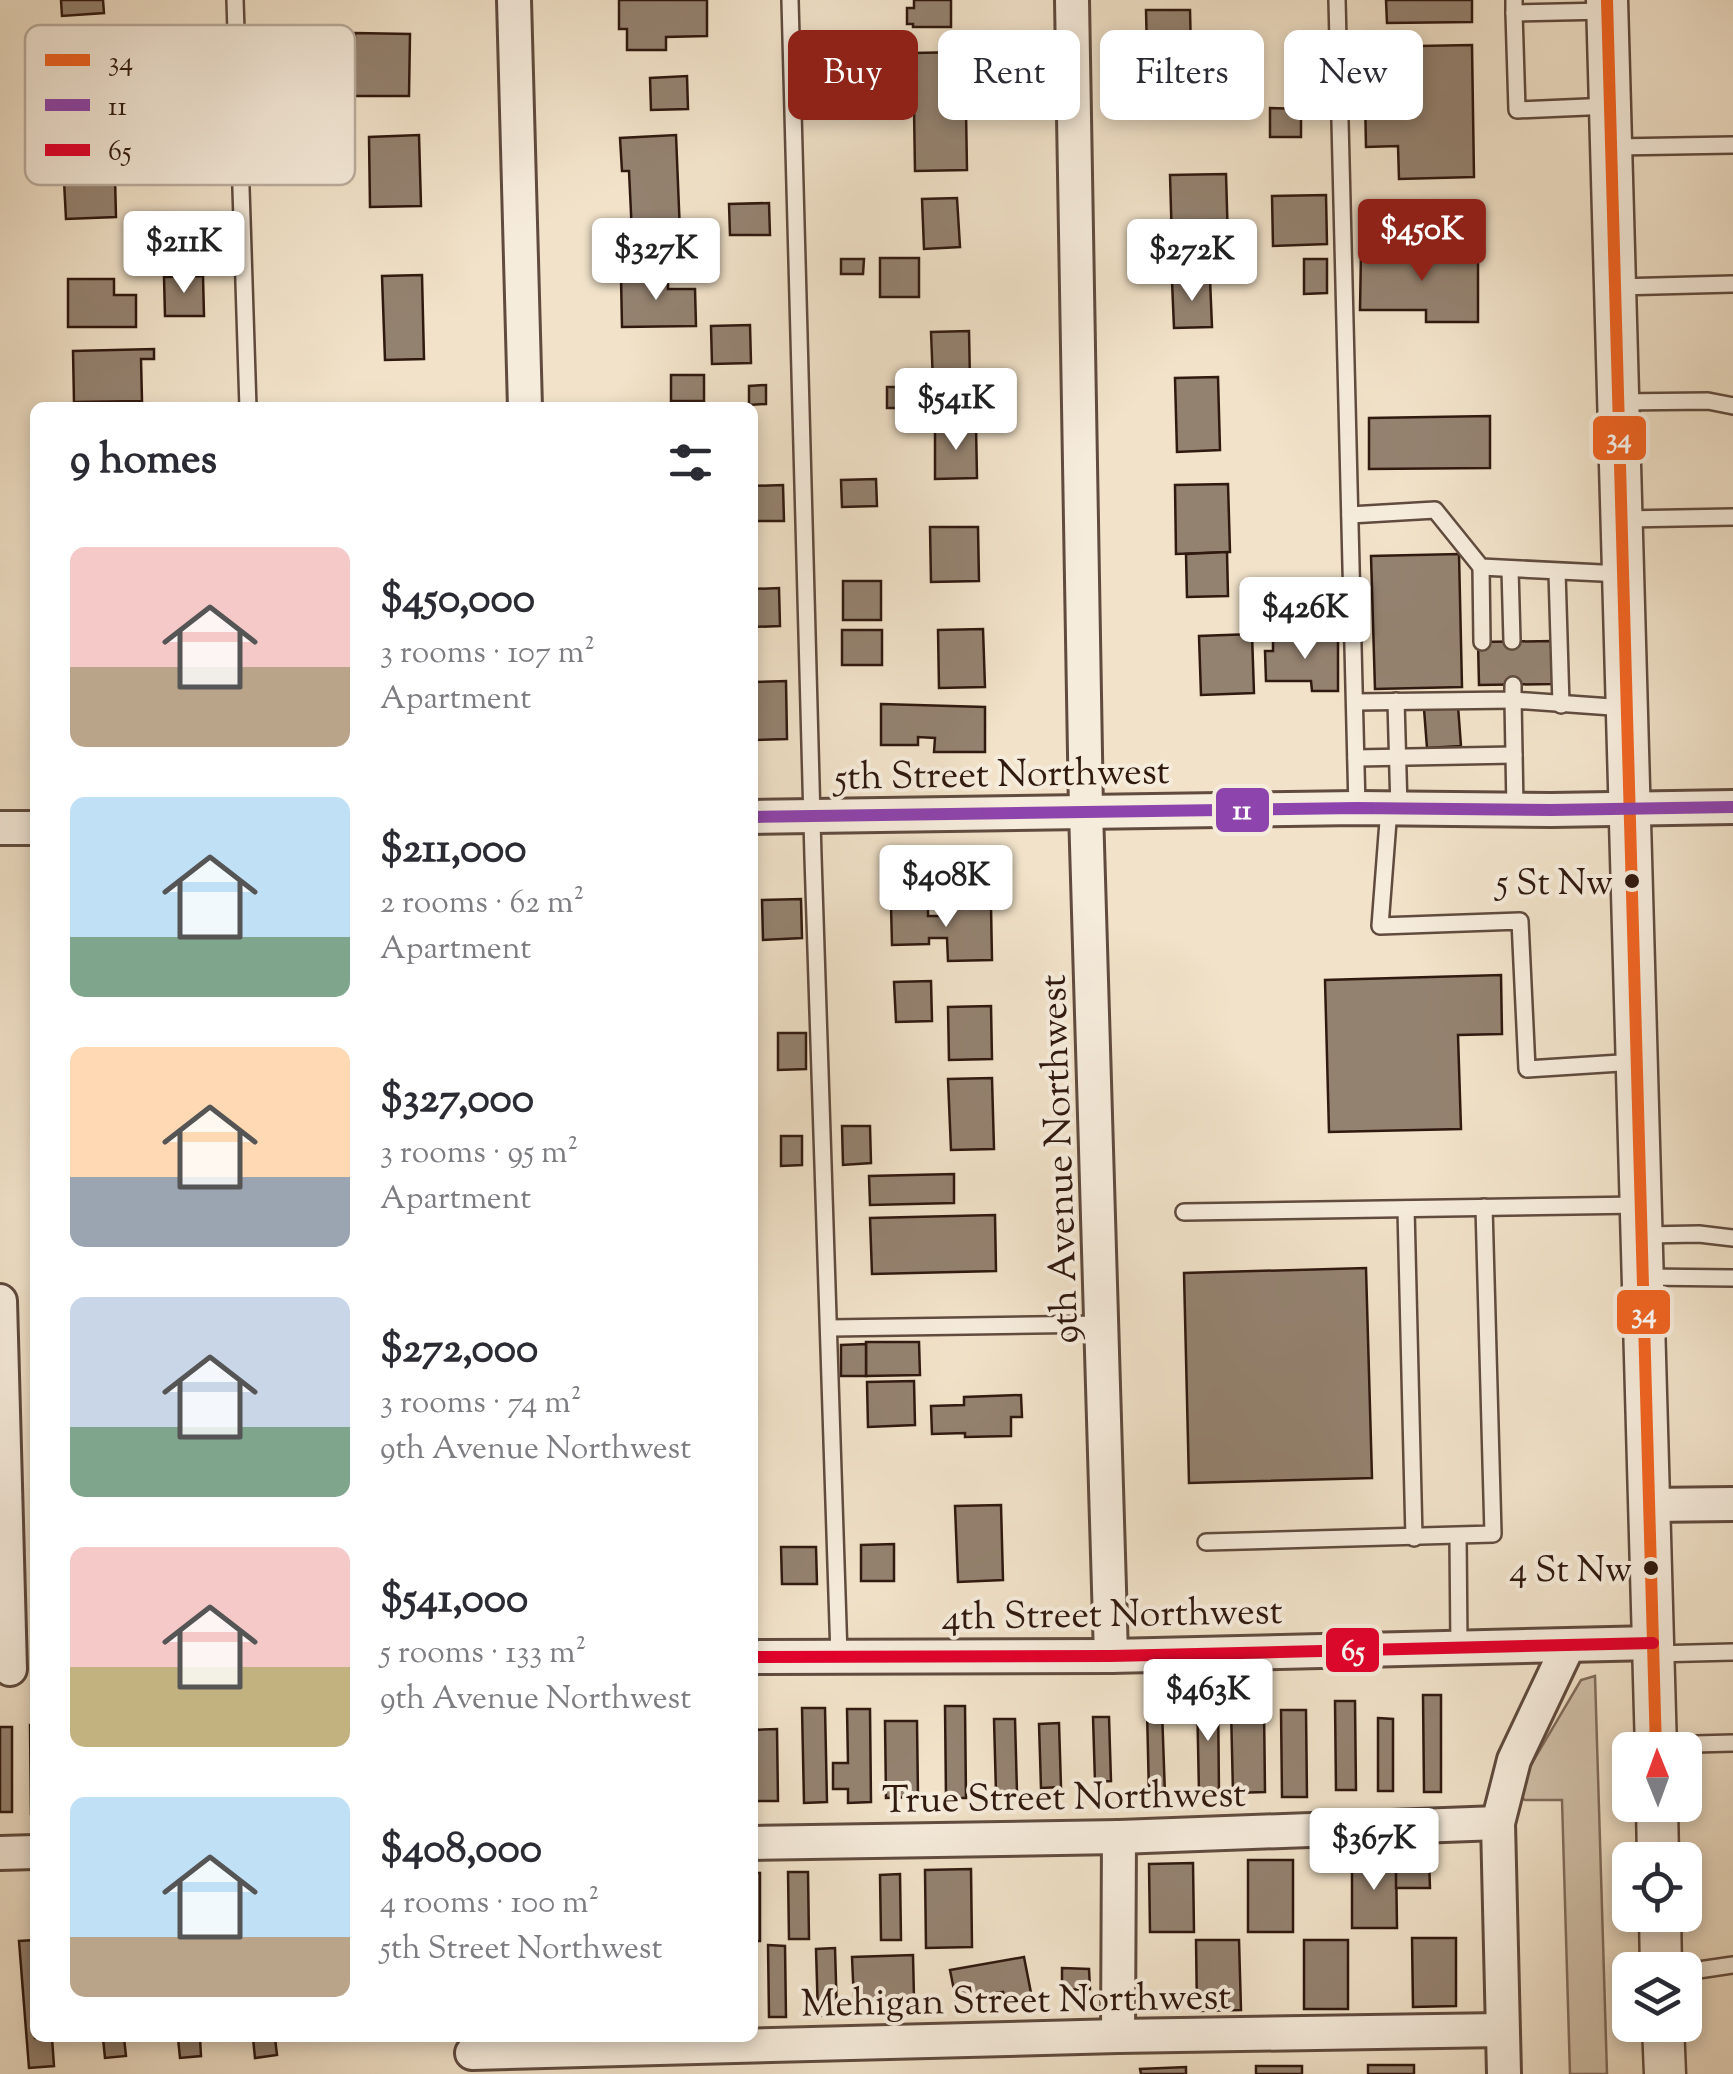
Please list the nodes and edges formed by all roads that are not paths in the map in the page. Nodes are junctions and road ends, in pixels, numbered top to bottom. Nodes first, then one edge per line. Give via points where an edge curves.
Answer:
1 (235, 0) edge
2 (514, 0) edge
3 (790, 0) edge
4 (1072, 0) edge
5 (1337, 0) edge
6 (1514, 6) edge
7 (1607, 6) edge
8 (236, 25) edge
9 (1610, 106) junction
10 (1733, 145) edge
11 (1611, 148) junction
12 (241, 185) edge
13 (1733, 284) edge
14 (1614, 287) junction
15 (248, 402) edge
16 (525, 402) edge
17 (1618, 402) junction
18 (1733, 406) edge
19 (1350, 515) junction
20 (1733, 517) edge
21 (1620, 519) junction
22 (1480, 567) junction
23 (1510, 569) junction
24 (1557, 572) junction
25 (1622, 574) junction
26 (1482, 642) dead end
27 (1512, 642) dead end
28 (1513, 692) junction
29 (1396, 701) junction
30 (1355, 702) junction
31 (1562, 705) junction
32 (1626, 708) junction
33 (1514, 754) junction
34 (1398, 757) junction
35 (1356, 758) junction
36 (1733, 807) edge
37 (1381, 808) junction
38 (1515, 808) junction
39 (1630, 808) junction
40 (1086, 811) junction
41 (813, 816) junction
42 (758, 817) edge
43 (0, 828) edge
44 (30, 828) edge
45 (1637, 1062) junction
46 (1484, 1208) junction
47 (1406, 1209) junction
48 (1184, 1212) dead end
49 (1641, 1220) junction
50 (1733, 1238) edge
51 (1641, 1277) junction
52 (1733, 1278) edge
53 (0, 1300) edge
54 (1102, 1324) junction
55 (830, 1328) junction
56 (1649, 1504) junction
57 (1733, 1504) edge
58 (1458, 1536) junction
59 (1414, 1538) junction
60 (1206, 1542) dead end
61 (1568, 1646) junction
62 (1459, 1647) junction
63 (1653, 1649) junction
64 (1733, 1652) edge
65 (839, 1656) junction
66 (1112, 1656) junction
67 (758, 1657) edge
68 (15, 1669) edge
69 (1656, 1732) edge
70 (1733, 1744) edge
71 (1702, 1746) edge
72 (1498, 1822) junction
73 (1118, 1837) junction
74 (758, 1842) edge
75 (30, 1852) edge
76 (0, 1853) edge
77 (1733, 1966) edge
78 (1702, 1969) edge
79 (1502, 2030) junction
80 (1118, 2036) junction
81 (1664, 2042) edge
82 (472, 2055) edge
83 (1504, 2074) edge
84 (1665, 2074) edge

1 - 8 lane
2 - 16 street
3 - 41 lane
4 - 40 street, 9th Avenue Northwest
5 - 19 lane
6 - 7 lane
6 - 9 lane via 1517,110
7 - 9 street
9 - 11 street
10 - 11 lane
11 - 14 street
12 - 15 lane
13 - 14 lane
14 - 17 street
17 - 18 lane
17 - 21 street
19 - 22 lane via 1435,510
19 - 30 lane
20 - 21 lane
21 - 25 street
22 - 23 lane
22 - 26 lane
23 - 24 lane
23 - 27 lane
24 - 25 lane
24 - 31 lane
25 - 32 street
28 - 29 lane
28 - 31 lane
28 - 33 lane
29 - 30 lane
29 - 34 lane
30 - 35 lane
31 - 32 lane
32 - 39 street
33 - 34 lane
33 - 38 lane
34 - 35 lane
34 - 37 lane
35 - 37 lane
36 - 39 street, 5th Street Northwest
37 - 38 street, 5th Street Northwest
37 - 40 street, 5th Street Northwest
37 - 45 lane via 1380,926 1520,921 1527,1069
38 - 39 street, 5th Street Northwest
39 - 45 street
40 - 41 street, 5th Street Northwest
40 - 54 street, 9th Avenue Northwest
41 - 42 street, 5th Street Northwest
41 - 55 lane
43 - 44 street
45 - 49 street
46 - 47 lane
46 - 49 lane
46 - 58 lane via 1493,1534
47 - 48 lane
47 - 59 lane
49 - 50 lane
49 - 51 street
51 - 52 lane
51 - 56 street
53 - 68 street
54 - 55 lane
54 - 66 street, 9th Avenue Northwest
55 - 65 lane
56 - 57 street
56 - 63 street
58 - 59 lane
58 - 62 lane
59 - 60 lane
61 - 62 street, 4th Street Northwest
61 - 63 street, 4th Street Northwest
61 - 72 street via 1514,1760
62 - 66 street, 4th Street Northwest
63 - 64 lane
63 - 69 street
65 - 66 street, 4th Street Northwest
65 - 67 street, 4th Street Northwest
70 - 71 lane
72 - 73 street, True Street Northwest
72 - 79 street
73 - 74 street, True Street Northwest
73 - 80 street
75 - 76 street
77 - 78 lane
79 - 80 street, Mehigan Street Northwest
79 - 83 street
80 - 82 street, Mehigan Street Northwest
81 - 84 street

